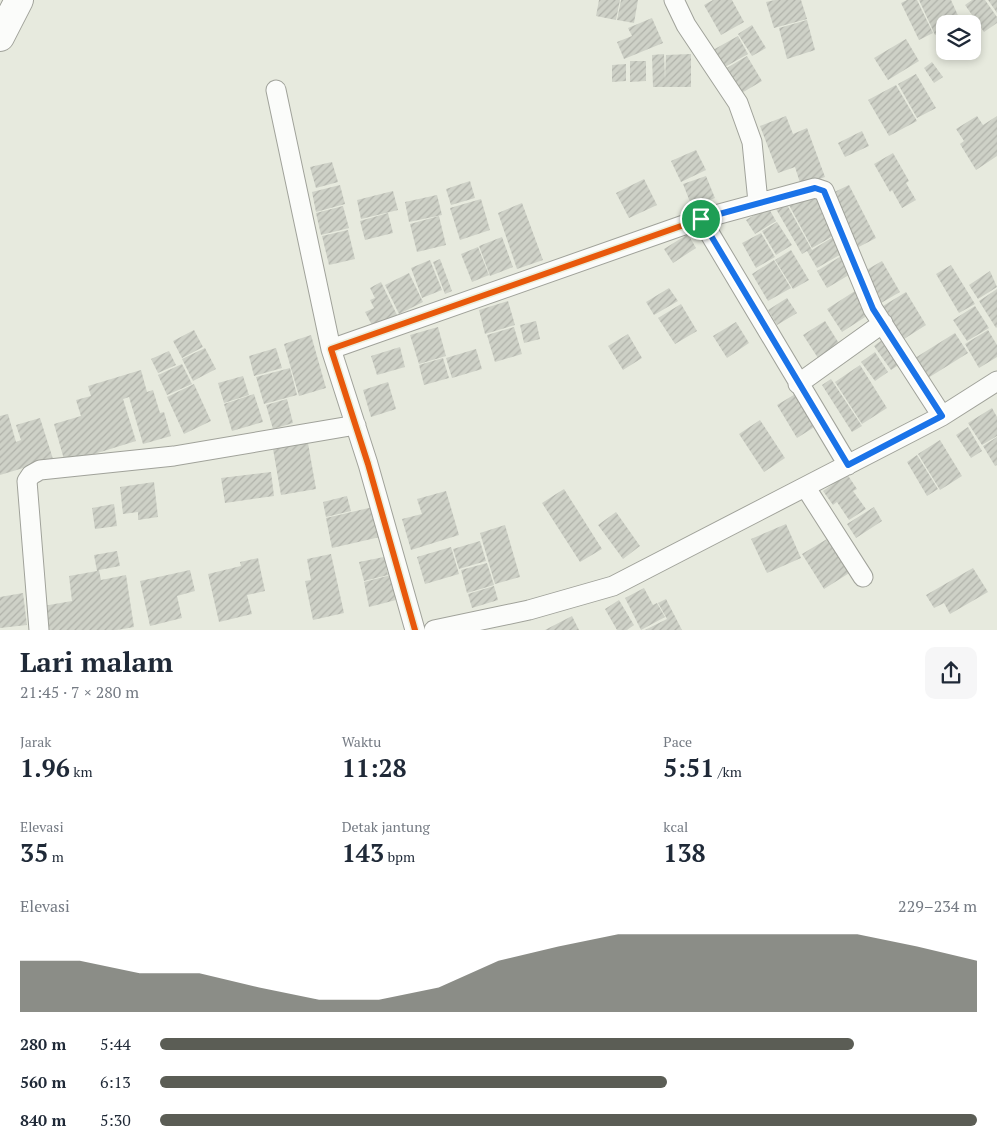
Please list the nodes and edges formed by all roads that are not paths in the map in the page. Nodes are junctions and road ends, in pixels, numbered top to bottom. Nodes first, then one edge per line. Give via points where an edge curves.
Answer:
1 (20, 0) edge
2 (674, 0) edge
3 (0, 37) edge
4 (276, 90) dead end
5 (758, 202) junction
6 (701, 219) junction
7 (883, 322) junction
8 (331, 349) junction
9 (997, 381) edge
10 (798, 384) junction
11 (942, 416) junction
12 (356, 425) junction
13 (848, 465) junction
14 (806, 488) junction
15 (863, 577) dead end
16 (39, 630) edge
17 (415, 630) edge
18 (434, 630) edge

1 - 3 main road
2 - 5 street via 686,25 738,103 752,142
4 - 8 street
5 - 6 street
5 - 7 street via 815,188 824,191 873,309
6 - 8 street
6 - 10 street
7 - 10 street
7 - 11 street
8 - 12 street
9 - 11 street
10 - 13 street
11 - 13 street
12 - 16 street via 174,456 40,470 27,482
12 - 17 street
13 - 14 street
14 - 15 street
14 - 18 street via 613,586 529,610

